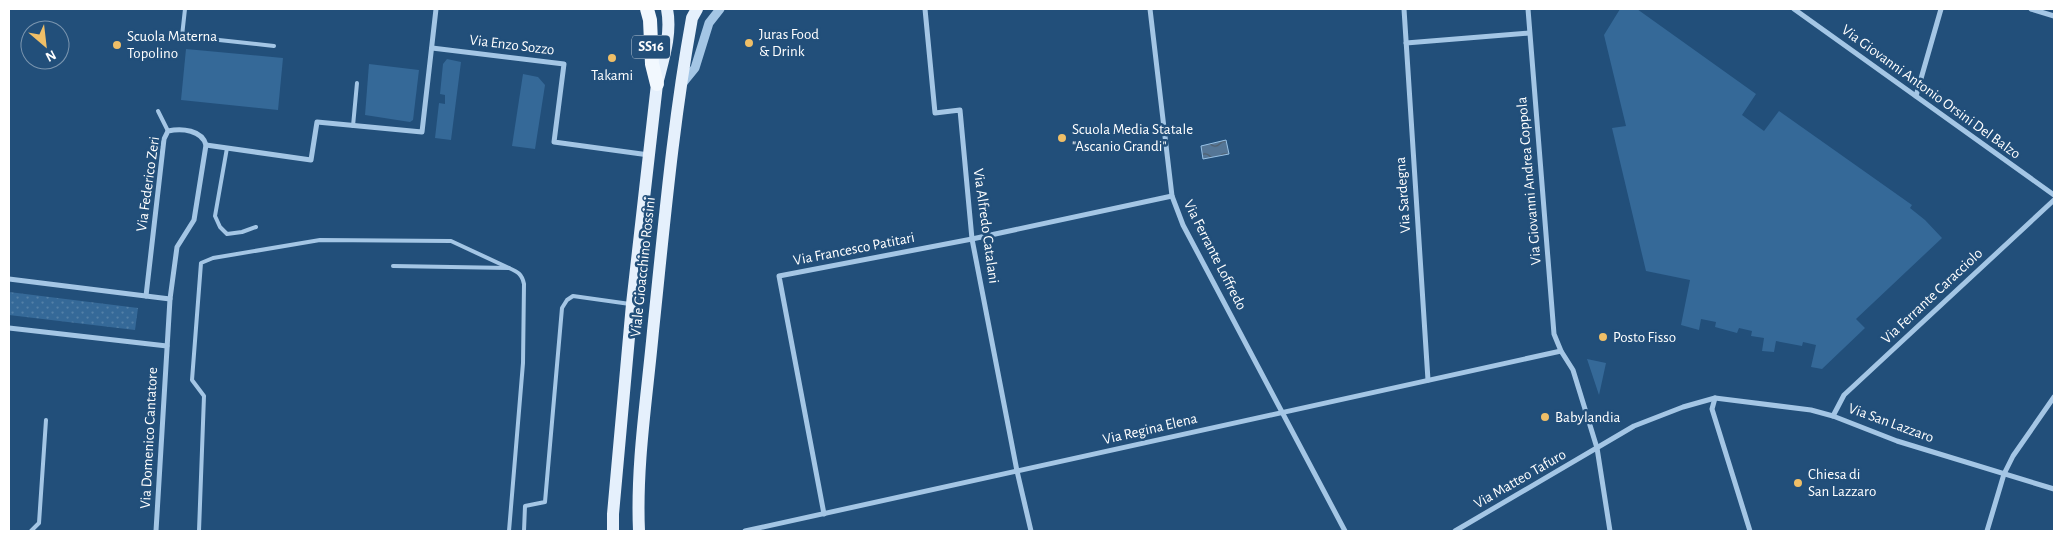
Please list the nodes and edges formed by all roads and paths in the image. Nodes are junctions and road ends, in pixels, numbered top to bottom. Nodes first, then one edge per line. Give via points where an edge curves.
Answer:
1 (185, 9) edge
2 (436, 9) edge
3 (647, 9) edge
4 (667, 9) edge
5 (697, 9) edge
6 (720, 9) edge
7 (925, 9) edge
8 (1150, 9) edge
9 (1404, 9) edge
10 (1528, 9) edge
11 (1794, 9) edge
12 (1941, 9) edge
13 (2030, 9) edge
14 (2054, 16) edge
15 (1529, 33) junction
16 (1406, 43) junction
17 (274, 46) dead end
18 (432, 48) junction
19 (357, 83) dead end
20 (657, 84) junction
21 (679, 88) junction
22 (1916, 96) junction
23 (158, 111) dead end
24 (353, 126) junction
25 (168, 132) junction
26 (206, 145) junction
27 (227, 148) junction
28 (650, 155) junction
29 (2054, 195) edge
30 (1172, 196) junction
31 (2054, 200) edge
32 (256, 228) dead end
33 (972, 240) junction
34 (393, 266) dead end
35 (509, 268) junction
36 (9, 279) edge
37 (146, 296) junction
38 (170, 299) junction
39 (632, 304) junction
40 (9, 328) edge
41 (167, 346) junction
42 (1561, 351) junction
43 (1428, 380) junction
44 (1715, 398) junction
45 (2054, 398) edge
46 (1282, 412) junction
47 (1834, 416) junction
48 (46, 420) dead end
49 (1597, 448) junction
50 (1017, 471) junction
51 (2004, 474) junction
52 (2054, 489) edge
53 (824, 514) junction
54 (31, 531) edge
55 (156, 531) edge
56 (199, 531) edge
57 (509, 531) edge
58 (524, 531) edge
59 (613, 531) edge
60 (639, 531) edge
61 (745, 531) edge
62 (1031, 531) edge
63 (1344, 531) edge
64 (1455, 531) edge
65 (1610, 531) edge
66 (1750, 531) edge
67 (1987, 531) edge

1 - 17 lane via 182,36
2 - 18 street
3 - 20 highway, SS16
4 - 20 main road, Viale Gioacchino Rossini via 666,49
5 - 21 main road, Viale Gioacchino Rossini via 692,18
6 - 21 street via 709,23 695,68
7 - 33 street, Via Alfredo Catalani via 935,113 960,110
8 - 30 street, Via Ferrante Loffredo
9 - 16 street, Via Sardegna
10 - 15 street, Via Giovanni Andrea Coppola
11 - 22 street, Via Giovanni Antonio Orsini Del Balzo
12 - 22 street
13 - 14 street
15 - 16 street
15 - 42 street, Via Giovanni Andrea Coppola via 1554,334
16 - 43 street, Via Sardegna
18 - 24 street via 422,132
18 - 28 street, Via Enzo Sozzo via 564,64 554,142
19 - 24 lane
20 - 28 main road, Viale Gioacchino Rossini
21 - 60 main road, Viale Gioacchino Rossini via 639,477
22 - 29 street, Via Giovanni Antonio Orsini Del Balzo
23 - 25 lane
24 - 27 street via 317,122 311,160
25 - 26 street, Via Federico Zeri via 198,133
25 - 37 street, Via Federico Zeri via 164,139
26 - 27 street
26 - 38 street via 194,220 177,247
27 - 32 lane via 215,216 228,234
28 - 39 main road, Viale Gioacchino Rossini
30 - 33 street, Via Francesco Patitari
30 - 46 street, Via Ferrante Loffredo via 1183,225
31 - 47 street, Via Ferrante Caracciolo via 1844,395
33 - 50 street, Via Alfredo Catalani
33 - 53 street, Via Francesco Patitari via 779,276
34 - 35 lane
35 - 56 lane via 451,241 320,240 213,258 201,263 192,380 204,396
35 - 57 lane via 518,272 524,284 523,363
36 - 37 street
37 - 38 street
38 - 41 street, Via Domenico Cantatore
39 - 58 lane via 573,296 562,308 545,502 525,506
39 - 59 main road, Viale Gioacchino Rossini
40 - 41 street, Via Domenico Cantatore
41 - 55 street, Via Domenico Cantatore
42 - 43 street, Via Regina Elena
42 - 49 street, Via Giovanni Andrea Coppola via 1573,370
43 - 46 street, Via Regina Elena
44 - 47 street, Via San Lazzaro
44 - 49 street, Via Matteo Tafuro via 1634,426
44 - 66 street via 1712,410
45 - 51 street
46 - 50 street, Via Regina Elena
46 - 63 street, Via Ferrante Loffredo
47 - 51 street, Via San Lazzaro via 1897,441
48 - 54 lane via 39,524
49 - 64 street, Via Matteo Tafuro
49 - 65 street, Via Giovanni Andrea Coppola
50 - 53 street, Via Regina Elena
50 - 62 street, Via Alfredo Catalani
51 - 52 street, Via San Lazzaro
51 - 67 street
53 - 61 street, Via Regina Elena

